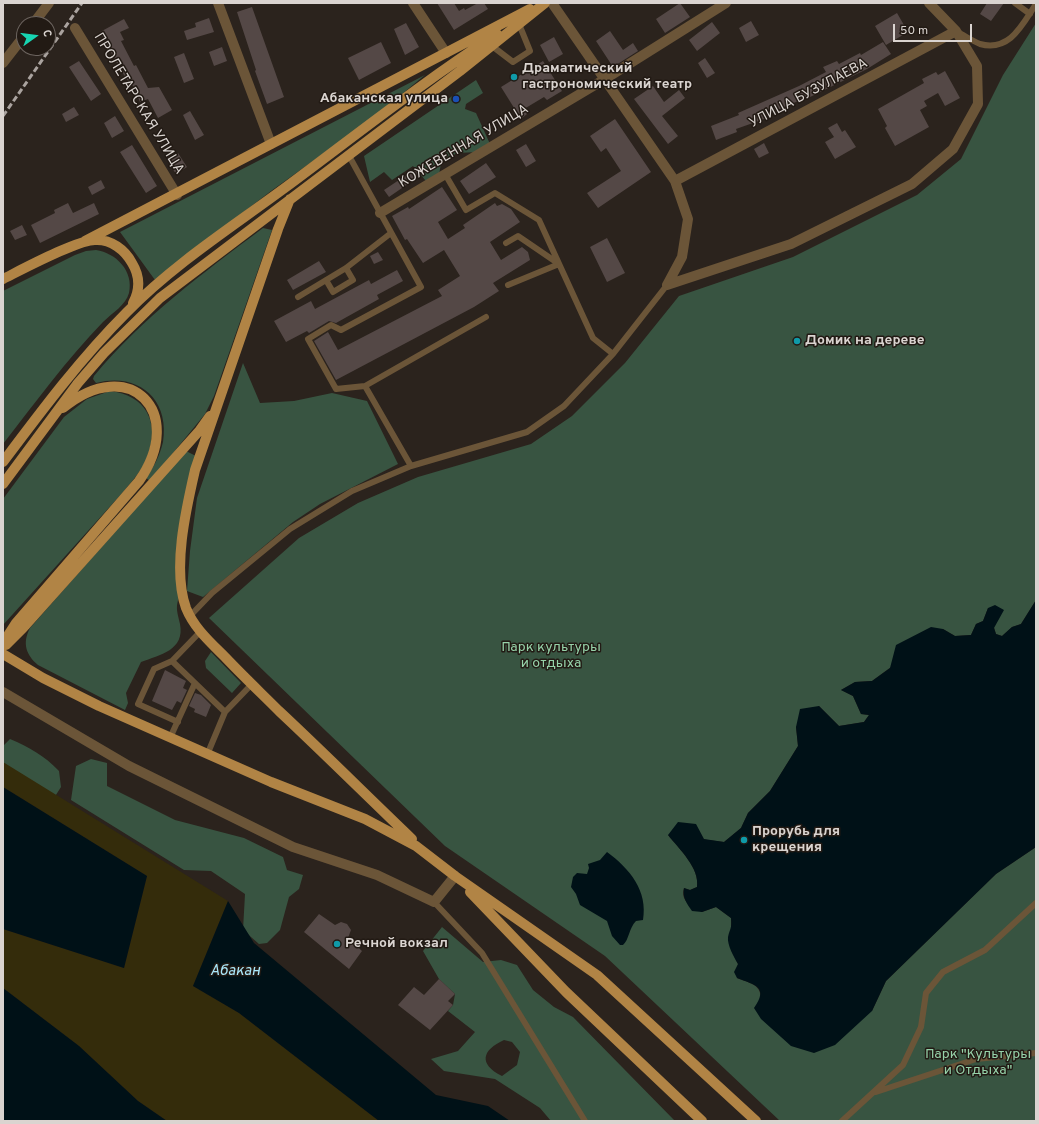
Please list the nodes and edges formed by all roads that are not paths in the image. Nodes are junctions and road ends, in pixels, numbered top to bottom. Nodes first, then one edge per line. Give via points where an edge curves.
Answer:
1 (49, 3) edge
2 (218, 3) edge
3 (413, 3) edge
4 (544, 3) edge
5 (552, 3) edge
6 (726, 3) edge
7 (929, 3) edge
8 (1015, 3) edge
9 (1036, 4) edge
10 (1030, 14) junction
11 (39, 16) edge
12 (519, 24) junction
13 (75, 28) dead end
14 (956, 31) junction
15 (16, 46) edge
16 (492, 46) junction
17 (446, 53) junction
18 (3, 63) edge
19 (605, 79) junction
20 (271, 144) junction
21 (348, 154) junction
22 (445, 174) junction
23 (675, 181) junction
24 (177, 195) junction
25 (290, 199) junction
26 (380, 213) junction
27 (391, 233) junction
28 (85, 241) junction
29 (506, 243) dead end
30 (559, 264) junction
31 (346, 268) junction
32 (3, 278) edge
33 (326, 280) junction
34 (508, 285) dead end
35 (667, 285) junction
36 (298, 297) dead end
37 (127, 312) junction
38 (486, 316) dead end
39 (613, 354) junction
40 (365, 386) junction
41 (219, 399) junction
42 (47, 423) junction
43 (3, 462) edge
44 (411, 466) junction
45 (3, 484) edge
46 (190, 616) junction
47 (200, 632) junction
48 (3, 643) edge
49 (3, 647) edge
50 (3, 654) edge
51 (172, 661) junction
52 (195, 683) junction
53 (252, 684) junction
54 (3, 692) edge
55 (225, 712) junction
56 (178, 722) junction
57 (170, 738) junction
58 (207, 755) junction
59 (430, 856) junction
60 (455, 876) junction
61 (434, 902) junction
62 (1036, 904) edge
63 (1036, 1053) edge
64 (875, 1092) junction
65 (584, 1121) edge
66 (702, 1121) edge
67 (756, 1121) edge
68 (842, 1121) edge

1 - 11 street
2 - 20 street
3 - 17 street
4 - 12 main road
4 - 17 main road
4 - 37 main road via 447,67 207,245 152,288
5 - 19 street
6 - 19 street, КОЖЕВЕННАЯ УЛИЦА
7 - 14 street
8 - 10 lane
9 - 10 lane
10 - 14 lane via 1016,35 998,45 980,44
12 - 16 main road
12 - 16 lane via 530,52 513,62
13 - 24 street, ПРОЛЕТАРСКАЯ УЛИЦА
14 - 23 street, УЛИЦА БУЗУЛАЕВА
14 - 35 street via 978,66 978,104 953,149 912,184 791,244
15 - 18 street
16 - 21 main road
17 - 20 main road
19 - 22 street, КОЖЕВЕННАЯ УЛИЦА
19 - 23 street
20 - 24 main road
21 - 25 main road
21 - 26 lane
22 - 26 street, КОЖЕВЕННАЯ УЛИЦА
22 - 30 lane via 466,210 495,193 539,220
23 - 35 street via 688,219 682,257
24 - 28 main road
25 - 41 main road
25 - 42 main road via 155,302 104,353
26 - 27 lane
27 - 31 lane
27 - 40 lane via 421,287 341,330 331,325 308,339 336,390
28 - 32 main road
28 - 37 main road via 106,241 119,248 130,259 137,273 138,289
29 - 30 lane via 518,236
30 - 34 lane
30 - 39 lane via 593,338
31 - 33 lane
31 - 33 lane via 353,280 333,292
33 - 36 lane
35 - 39 lane
37 - 43 main road via 70,374
38 - 40 lane
39 - 44 lane via 564,406 527,432
40 - 44 lane
41 - 46 main road via 200,454 186,516 181,580 183,598
41 - 49 main road via 200,430 23,628
42 - 45 main road
42 - 48 main road via 68,404 92,390 109,386 124,387 142,397 152,409 156,422 156,447 150,464 139,481 16,622
44 - 46 lane via 352,491 290,529 212,593
46 - 47 main road
47 - 51 lane
47 - 53 main road
50 - 57 main road via 75,694
51 - 52 lane
51 - 56 lane via 154,669 138,704
52 - 55 lane
52 - 56 lane
53 - 55 lane
53 - 59 main road
54 - 61 street via 129,766 293,847 377,875
55 - 58 lane
56 - 57 lane
57 - 58 main road
58 - 59 main road via 371,822 400,836
59 - 60 main road
60 - 61 street
60 - 66 main road via 566,992
60 - 67 main road via 597,975
61 - 65 lane via 482,953
62 - 64 lane via 985,950 943,972 926,993 921,1027 903,1065
63 - 64 lane via 976,1059
64 - 68 lane

